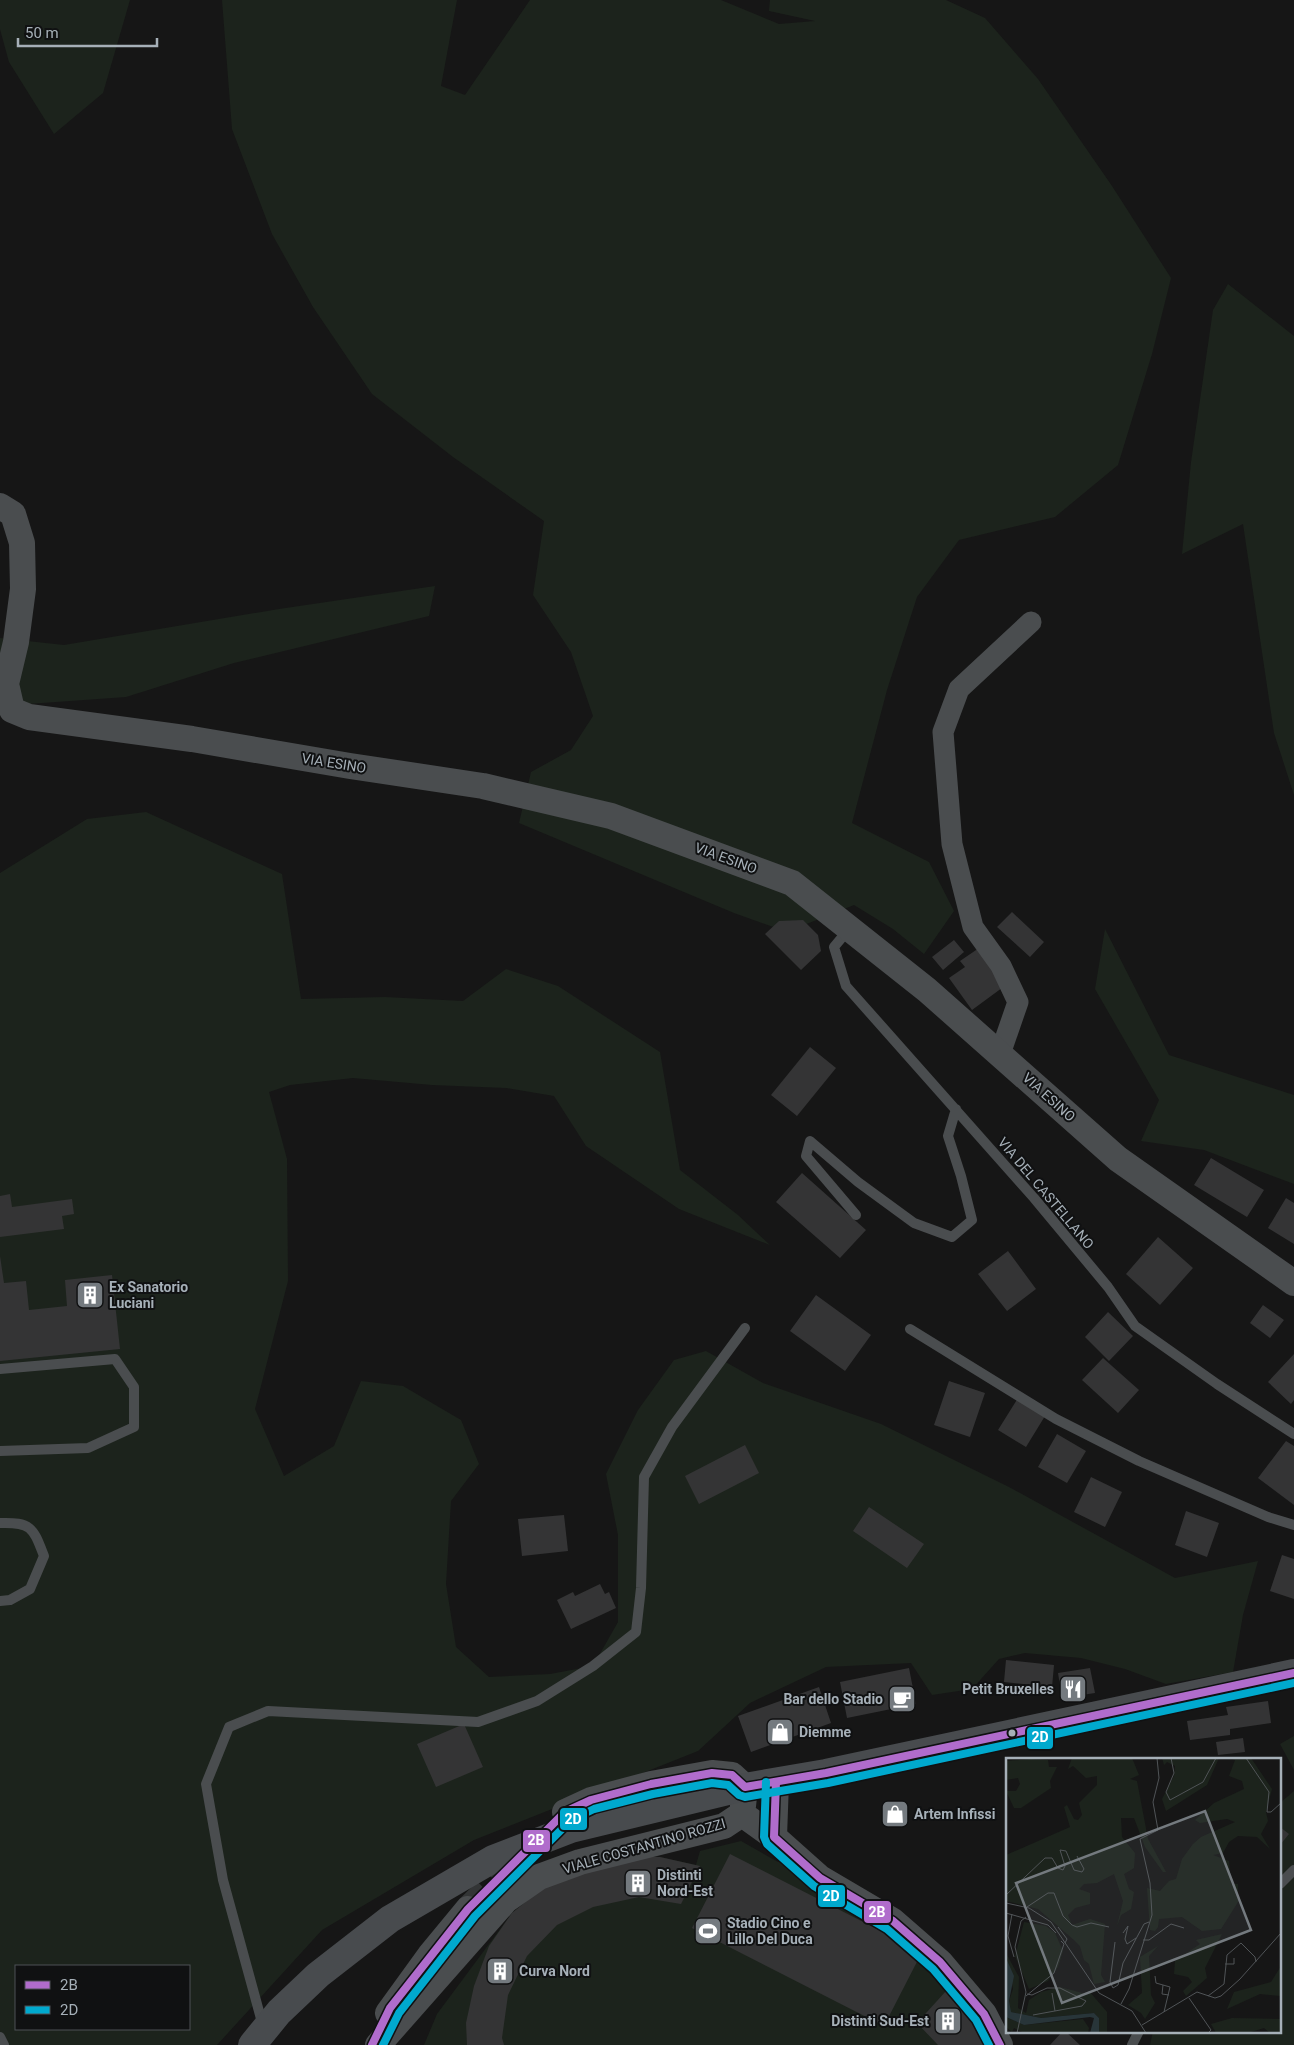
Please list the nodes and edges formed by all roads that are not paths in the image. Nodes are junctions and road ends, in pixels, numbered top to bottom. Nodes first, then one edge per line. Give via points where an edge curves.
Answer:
1 (0, 506) edge
2 (1031, 622) dead end
3 (849, 928) junction
4 (1000, 1054) junction
5 (956, 1109) junction
6 (856, 1215) dead end
7 (1294, 1283) edge
8 (745, 1328) dead end
9 (910, 1329) dead end
10 (0, 1369) edge
11 (1294, 1434) edge
12 (0, 1451) edge
13 (0, 1523) edge
14 (1294, 1525) edge
15 (0, 1601) edge
16 (1294, 1673) edge
17 (776, 1782) junction
18 (743, 1800) junction
19 (564, 1812) dead end
20 (774, 1836) junction
21 (1294, 1870) edge
22 (1282, 1882) edge
23 (468, 1909) tunnel mouth
24 (1138, 2032) edge
25 (0, 2037) edge
26 (258, 2037) edge
27 (4, 2045) edge
28 (372, 2045) edge
29 (378, 2045) edge
30 (1000, 2045) edge
31 (1132, 2045) edge

1 - 3 street, VIA ESINO via 14,514 22,543 24,589 6,684 12,710 29,717 192,739 484,786 611,816 792,883
2 - 4 street via 959,689 943,732 952,844 973,927 1001,966 1018,1002
3 - 4 street, VIA ESINO
3 - 5 lane, VIA DEL CASTELLANO via 834,947 846,986
4 - 7 street, VIA ESINO via 1118,1159
5 - 6 lane via 948,1136 972,1220 952,1237 914,1223 810,1141 806,1156
5 - 11 lane, VIA DEL CASTELLANO via 1052,1220 1136,1326
8 - 26 lane via 672,1427 644,1477 641,1588 636,1632 593,1666 537,1701 478,1722 268,1711 229,1727 206,1784 223,1880
9 - 14 lane via 1056,1418 1139,1460 1268,1517
10 - 12 lane via 115,1359 134,1386 134,1427 88,1448
13 - 15 lane via 20,1522 34,1531 44,1556 30,1589 10,1600
16 - 17 main road
17 - 18 main road
17 - 20 street
18 - 19 street via 732,1775 712,1773 651,1784 592,1800
18 - 20 street, VIALE COSTANTINO ROZZI
18 - 26 main road via 571,1829 494,1859 390,1919 318,1975
18 - 29 street, VIALE COSTANTINO ROZZI via 724,1826 580,1862 539,1877 506,1900
20 - 30 street, VIALE COSTANTINO ROZZI via 820,1878 894,1921 940,1962 984,2014
21 - 22 lane
23 - 28 street via 390,2008
24 - 31 lane
25 - 27 lane

